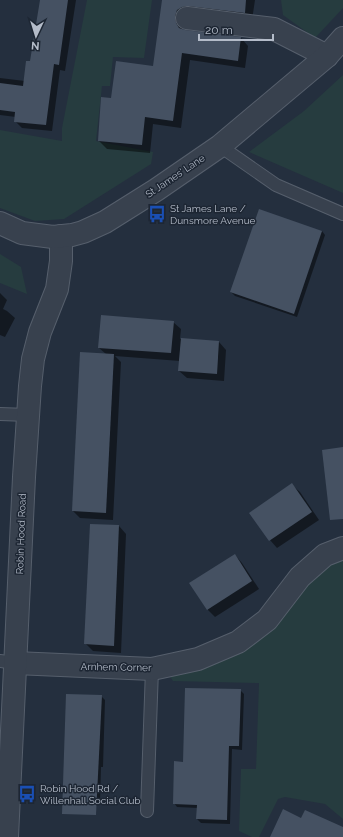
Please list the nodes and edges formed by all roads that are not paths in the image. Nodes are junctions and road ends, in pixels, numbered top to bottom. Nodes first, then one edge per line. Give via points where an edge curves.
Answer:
1 (187, 18) dead end
2 (343, 38) edge
3 (327, 56) junction
4 (220, 146) junction
5 (343, 214) edge
6 (0, 223) edge
7 (61, 236) junction
8 (0, 414) edge
9 (28, 415) junction
10 (343, 548) edge
11 (8, 662) edge
12 (152, 669) junction
13 (147, 811) dead end
14 (7, 837) edge

1 - 3 street via 274,29
2 - 3 street, St James' Lane
3 - 4 street, St James' Lane
4 - 5 lane via 276,186
4 - 7 street, St James' Lane via 105,222 83,232
6 - 7 street, St James' Lane via 22,233 43,237
7 - 9 street, Robin Hood Road via 60,273 33,359
8 - 9 lane
9 - 11 street, Robin Hood Road
10 - 12 street, Arnhem Corner via 325,555 300,577 267,620 238,642 198,659
11 - 12 street, Arnhem Corner
11 - 14 street, Robin Hood Road
12 - 13 lane

